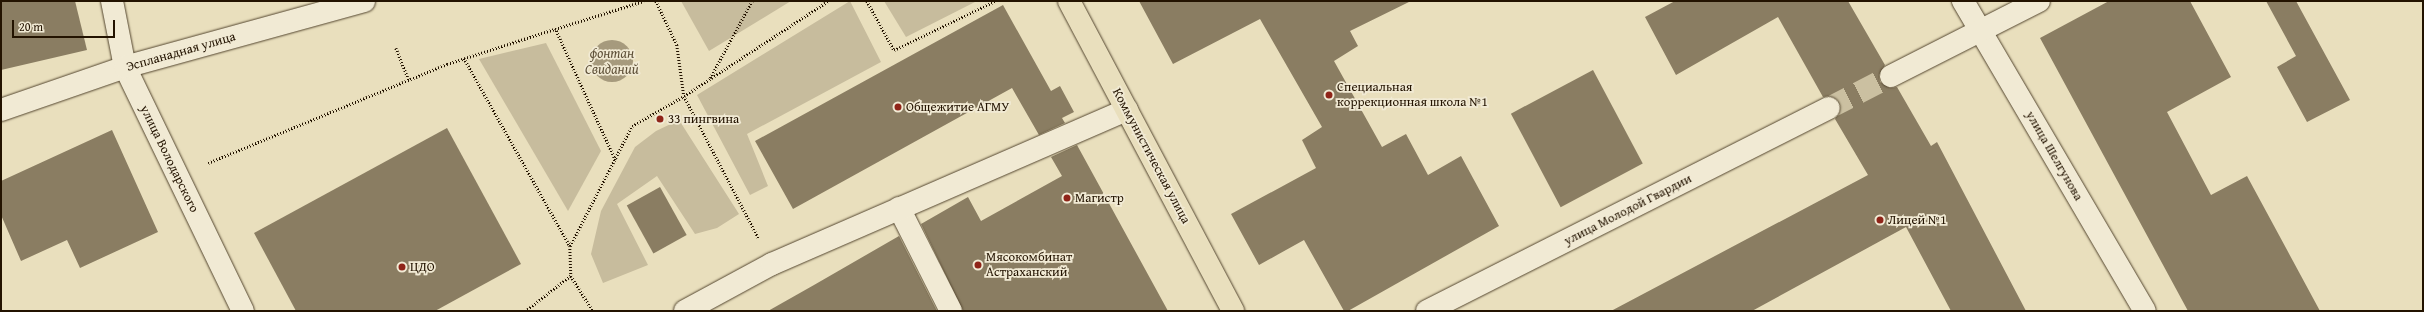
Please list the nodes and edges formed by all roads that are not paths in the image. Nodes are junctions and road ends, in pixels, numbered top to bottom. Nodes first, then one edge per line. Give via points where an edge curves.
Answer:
1 (112, 1) edge
2 (364, 1) edge
3 (1069, 1) edge
4 (1963, 1) edge
5 (2039, 1) edge
6 (1980, 31) junction
7 (125, 67) junction
8 (1891, 76) tunnel mouth
9 (1829, 108) tunnel mouth
10 (1, 110) edge
11 (1127, 110) junction
12 (899, 208) junction
13 (243, 311) edge
14 (685, 311) edge
15 (951, 311) edge
16 (1233, 311) edge
17 (1427, 311) edge
18 (2145, 311) edge

1 - 7 street, улица Володарского
2 - 7 street, Эспланадная улица
3 - 11 main road, Коммунистическая улица
4 - 6 street, улица Шелгунова
5 - 6 street
6 - 8 street
6 - 18 street, улица Шелгунова
7 - 10 street, Эспланадная улица
7 - 13 street, улица Володарского
9 - 17 street, улица Молодой Гвардии
11 - 12 street
11 - 16 main road, Коммунистическая улица
12 - 14 street via 772,264
12 - 15 street

